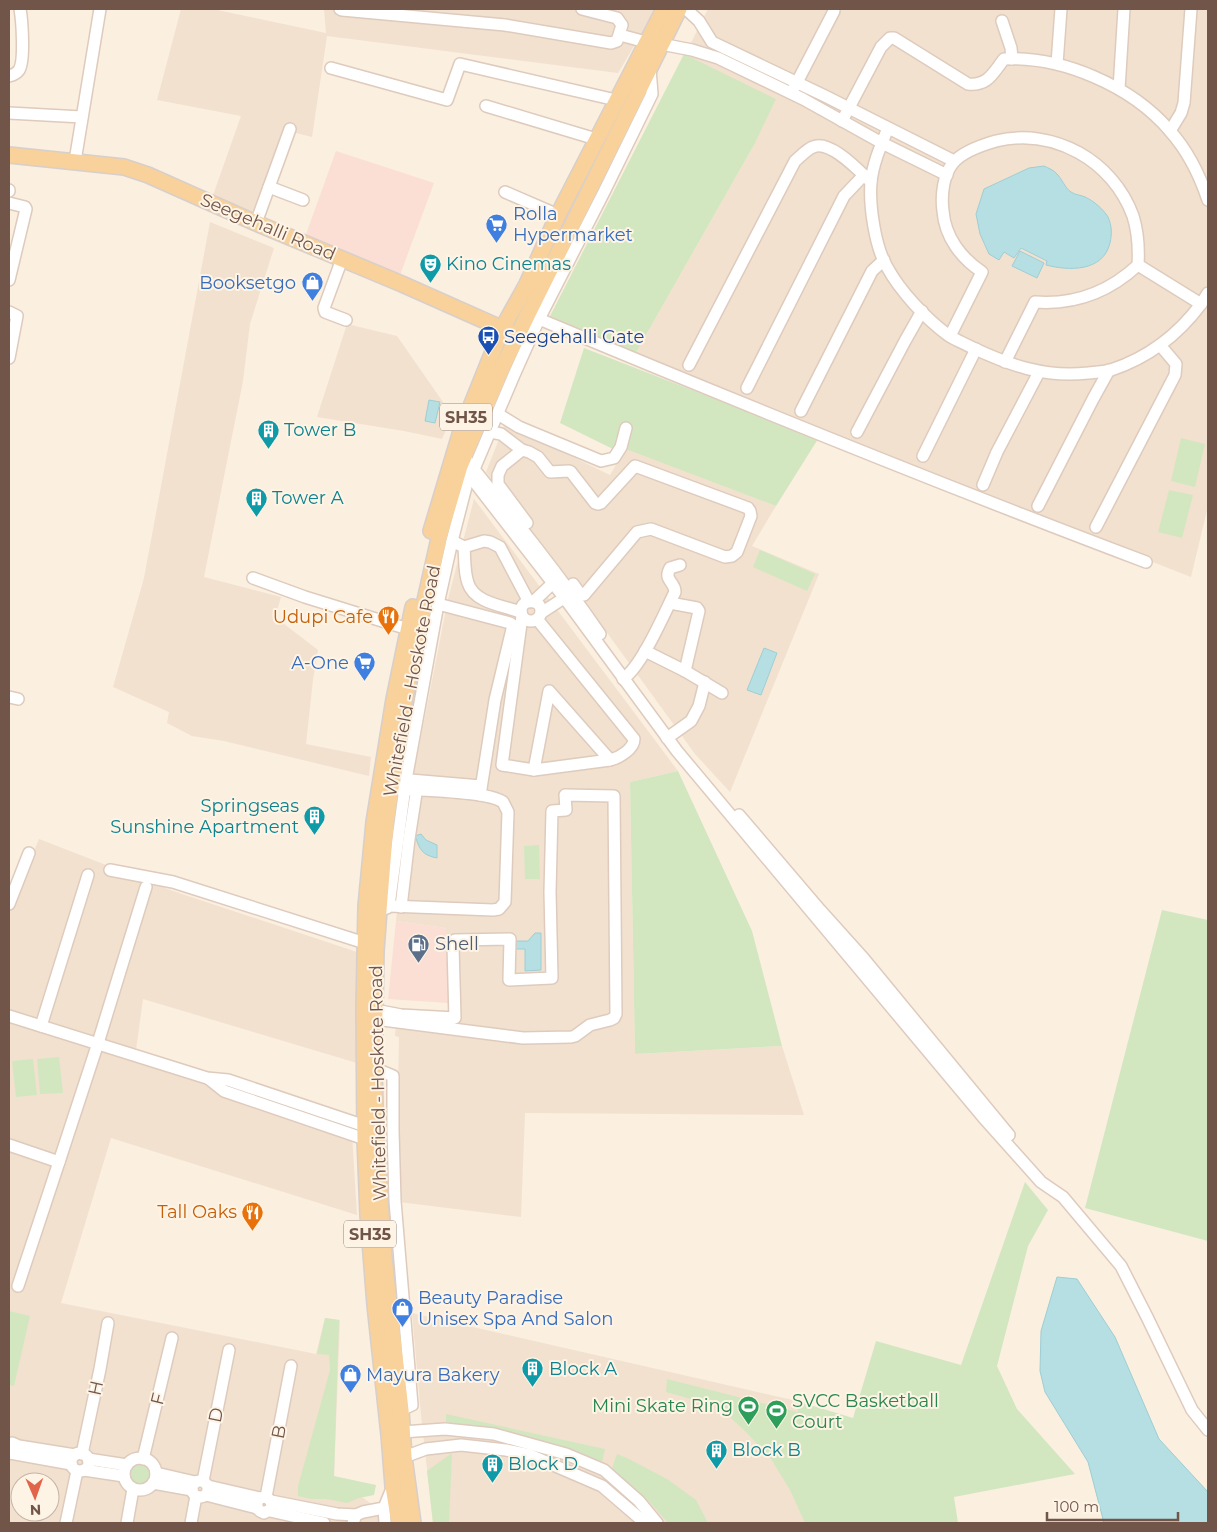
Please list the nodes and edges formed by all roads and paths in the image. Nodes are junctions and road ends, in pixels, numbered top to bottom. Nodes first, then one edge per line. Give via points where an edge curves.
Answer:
1 (20, 9) edge
2 (100, 9) edge
3 (340, 9) edge
4 (582, 9) edge
5 (664, 9) edge
6 (679, 9) edge
7 (686, 9) edge
8 (1061, 9) edge
9 (1124, 9) edge
10 (1191, 9) edge
11 (834, 11) dead end
12 (440, 14) edge
13 (1002, 21) dead end
14 (620, 35) junction
15 (654, 43) junction
16 (1012, 59) junction
17 (1057, 64) junction
18 (650, 67) junction
19 (331, 68) dead end
20 (9, 76) edge
21 (797, 82) junction
22 (1119, 89) junction
23 (791, 94) junction
24 (616, 100) junction
25 (486, 106) dead end
26 (849, 108) junction
27 (9, 113) edge
28 (82, 117) junction
29 (842, 121) junction
30 (290, 128) dead end
31 (888, 128) junction
32 (1170, 131) junction
33 (596, 139) junction
34 (882, 143) junction
35 (9, 155) edge
36 (954, 161) junction
37 (75, 162) junction
38 (947, 175) junction
39 (867, 178) junction
40 (269, 187) junction
41 (505, 192) dead end
42 (303, 200) dead end
43 (1208, 200) edge
44 (9, 202) edge
45 (558, 215) junction
46 (256, 223) junction
47 (342, 259) junction
48 (884, 260) junction
49 (1138, 265) junction
50 (9, 280) edge
51 (1208, 293) edge
52 (1201, 304) junction
53 (922, 311) junction
54 (9, 312) edge
55 (539, 319) junction
56 (346, 320) dead end
57 (502, 329) junction
58 (518, 334) junction
59 (950, 336) junction
60 (1160, 345) junction
61 (976, 349) junction
62 (9, 358) edge
63 (1005, 362) junction
64 (689, 365) dead end
65 (1109, 370) junction
66 (1039, 372) junction
67 (747, 388) dead end
68 (801, 411) dead end
69 (498, 414) junction
70 (626, 428) dead end
71 (490, 432) junction
72 (857, 432) dead end
73 (522, 450) junction
74 (923, 456) dead end
75 (462, 463) junction
76 (983, 485) dead end
77 (1038, 506) dead end
78 (1096, 527) dead end
79 (452, 541) junction
80 (464, 547) junction
81 (1146, 562) dead end
82 (680, 565) dead end
83 (253, 578) dead end
84 (553, 583) junction
85 (579, 597) junction
86 (564, 598) junction
87 (531, 602) junction
88 (670, 603) junction
89 (438, 604) junction
90 (522, 614) junction
91 (539, 616) junction
92 (408, 630) junction
93 (645, 651) junction
94 (685, 671) junction
95 (626, 677) junction
96 (705, 682) junction
97 (722, 693) dead end
98 (669, 737) junction
99 (610, 760) junction
100 (534, 770) junction
101 (405, 784) junction
102 (480, 790) junction
103 (29, 853) dead end
104 (110, 870) dead end
105 (88, 875) dead end
106 (146, 887) dead end
107 (9, 904) edge
108 (389, 908) junction
109 (365, 943) junction
110 (375, 1014) junction
111 (9, 1016) edge
112 (41, 1026) junction
113 (98, 1043) junction
114 (374, 1068) junction
115 (365, 1132) junction
116 (9, 1145) edge
117 (58, 1162) junction
118 (378, 1258) junction
119 (18, 1286) dead end
120 (108, 1323) dead end
121 (172, 1338) dead end
122 (229, 1350) dead end
123 (292, 1366) dead end
124 (401, 1410) junction
125 (1208, 1430) edge
126 (402, 1432) junction
127 (11, 1448) dead end
128 (404, 1457) junction
129 (143, 1459) junction
130 (79, 1462) junction
131 (125, 1471) junction
132 (155, 1478) junction
133 (393, 1486) junction
134 (200, 1488) junction
135 (133, 1489) junction
136 (263, 1507) edge
137 (384, 1508) junction
138 (354, 1519) edge
139 (66, 1523) edge
140 (127, 1523) edge
141 (191, 1523) edge
142 (324, 1523) edge
143 (385, 1523) edge
144 (399, 1523) edge
145 (413, 1523) edge
146 (645, 1523) edge
147 (657, 1523) edge

1 - 20 street via 20,69
2 - 28 street
3 - 12 street
4 - 14 street via 617,18 622,25
5 - 15 main road, Whitefield - Hoskote Road / SH35
6 - 15 main road, Whitefield - Hoskote Road / SH35
7 - 21 street via 699,21 712,42
8 - 17 street
9 - 22 street
10 - 32 street via 1184,103
11 - 21 street
12 - 14 street via 611,43
13 - 16 street
14 - 15 street
15 - 18 main road, Whitefield - Hoskote Road / SH35
15 - 23 street via 718,58
15 - 24 main road, Whitefield - Hoskote Road / SH35
16 - 17 street
16 - 26 street via 1004,59 986,82 968,84 890,38 881,47
17 - 22 street
18 - 55 street via 652,94
18 - 58 main road, Whitefield - Hoskote Road / SH35
19 - 24 street via 447,100 460,64
21 - 23 street
21 - 26 street
22 - 32 street via 1144,106
23 - 29 street
24 - 33 main road, Whitefield - Hoskote Road / SH35
25 - 33 street
26 - 29 street
26 - 31 street
27 - 28 street
28 - 37 street
29 - 34 street
30 - 40 street
31 - 34 street
31 - 36 street
32 - 43 street via 1189,157
33 - 45 main road, Whitefield - Hoskote Road / SH35
34 - 38 street
34 - 39 street
35 - 37 main road, Seegehalli Road
36 - 38 street
36 - 49 street via 986,144 1016,138 1046,140 1080,153 1104,171 1123,195 1136,229
37 - 46 main road, Seegehalli Road via 124,167 148,175
38 - 59 street via 942,204 945,224 959,252 982,272
39 - 48 street via 876,237
39 - 64 street via 825,146 814,146 795,161
39 - 67 street via 844,196
40 - 42 street
40 - 46 street
41 - 45 street
44 - 50 street via 26,208
45 - 57 main road, Whitefield - Hoskote Road / SH35 via 527,284
46 - 47 main road, Seegehalli Road
47 - 56 street via 324,308 325,312
47 - 57 main road, Seegehalli Road
48 - 53 street via 909,298
48 - 68 street via 872,271
49 - 52 street
49 - 63 street via 1109,288 1086,297 1061,302 1035,302
51 - 52 street
52 - 60 street via 1181,329
53 - 59 street
53 - 72 street
54 - 62 street via 17,316
55 - 69 street
55 - 81 street
57 - 58 main road, Seegehalli Road
57 - 75 main road, Whitefield - Hoskote Road / SH35 via 471,403
58 - 75 main road, Whitefield - Hoskote Road / SH35
59 - 61 street
60 - 65 street
60 - 78 street via 1176,364 1175,375
61 - 63 street
61 - 74 street
63 - 66 street
65 - 66 street via 1076,374
65 - 77 street
66 - 76 street
69 - 70 street via 519,427 601,461 614,458
69 - 71 street
71 - 73 street via 501,434
71 - 75 street
73 - 85 street via 502,466 498,475 499,487
73 - 85 street via 538,457 550,472 571,472 598,504 635,466 750,511 737,552 732,556 725,557 644,529 637,532
75 - 79 street
75 - 84 street
75 - 85 street
75 - 92 main road, Whitefield - Hoskote Road / SH35 via 431,531
75 - 101 main road, Whitefield - Hoskote Road / SH35 via 440,534 401,718
79 - 80 street
79 - 89 street
80 - 87 street via 484,541 500,548
80 - 90 street via 471,589 482,599
82 - 88 street via 673,566 668,572 668,579 676,590
83 - 92 street
84 - 86 street
84 - 87 street
85 - 95 street
86 - 91 street
86 - 95 street
87 - 90 street via 524,605
87 - 91 street via 540,607
88 - 93 street
88 - 94 street via 699,611
89 - 101 street
89 - 102 street via 513,625 495,700
90 - 91 street via 528,621
90 - 100 street via 502,765
91 - 99 street via 634,739 632,746
92 - 109 main road, Whitefield - Hoskote Road / SH35 via 374,822
93 - 94 street
93 - 95 street
94 - 96 street
95 - 98 street
96 - 97 street
96 - 98 street via 691,721
98 - 125 street via 864,960 1048,1186 1066,1200 1121,1266 1192,1410
99 - 100 street
99 - 100 street via 549,691
101 - 102 street
101 - 108 main road, Whitefield - Hoskote Road / SH35
101 - 108 street
102 - 108 street via 503,802 508,812 503,906 493,910
103 - 107 street
104 - 109 street via 173,882
105 - 112 street
106 - 113 street
108 - 110 main road, Whitefield - Hoskote Road / SH35 via 376,951
109 - 115 main road, Whitefield - Hoskote Road / SH35
110 - 110 street via 524,1038 575,1036 590,1025 614,1018 614,796 565,795 566,810 552,811 552,978 509,980 510,939 455,940 455,1018
110 - 114 main road, Whitefield - Hoskote Road / SH35
111 - 112 street
112 - 113 street
113 - 115 street via 207,1078 224,1091
113 - 117 street
114 - 118 main road, Whitefield - Hoskote Road / SH35
114 - 124 street via 393,1076 395,1201 412,1405
115 - 118 main road, Whitefield - Hoskote Road / SH35
116 - 117 street
117 - 119 street
118 - 124 main road, Whitefield - Hoskote Road / SH35 via 388,1304
118 - 133 main road, Whitefield - Hoskote Road / SH35 via 374,1305
120 - 130 street, H
121 - 129 street, F
122 - 134 street, D
123 - 136 street, B
124 - 126 main road, Whitefield - Hoskote Road / SH35
126 - 128 main road, Whitefield - Hoskote Road / SH35
126 - 147 street via 445,1430 494,1434 566,1454 604,1470 639,1501
127 - 130 street
128 - 145 main road, Whitefield - Hoskote Road / SH35
128 - 146 street via 426,1449 461,1445 530,1455 602,1486
129 - 131 street via 134,1460
129 - 132 street via 152,1464
130 - 131 street
130 - 139 street, H
131 - 135 street via 127,1484
132 - 134 street
132 - 135 street via 144,1490
133 - 137 street
133 - 144 main road, Whitefield - Hoskote Road / SH35
134 - 136 street
134 - 141 street, D
135 - 140 street
136 - 138 street via 337,1514
136 - 142 street
137 - 138 street via 362,1512
137 - 143 street

